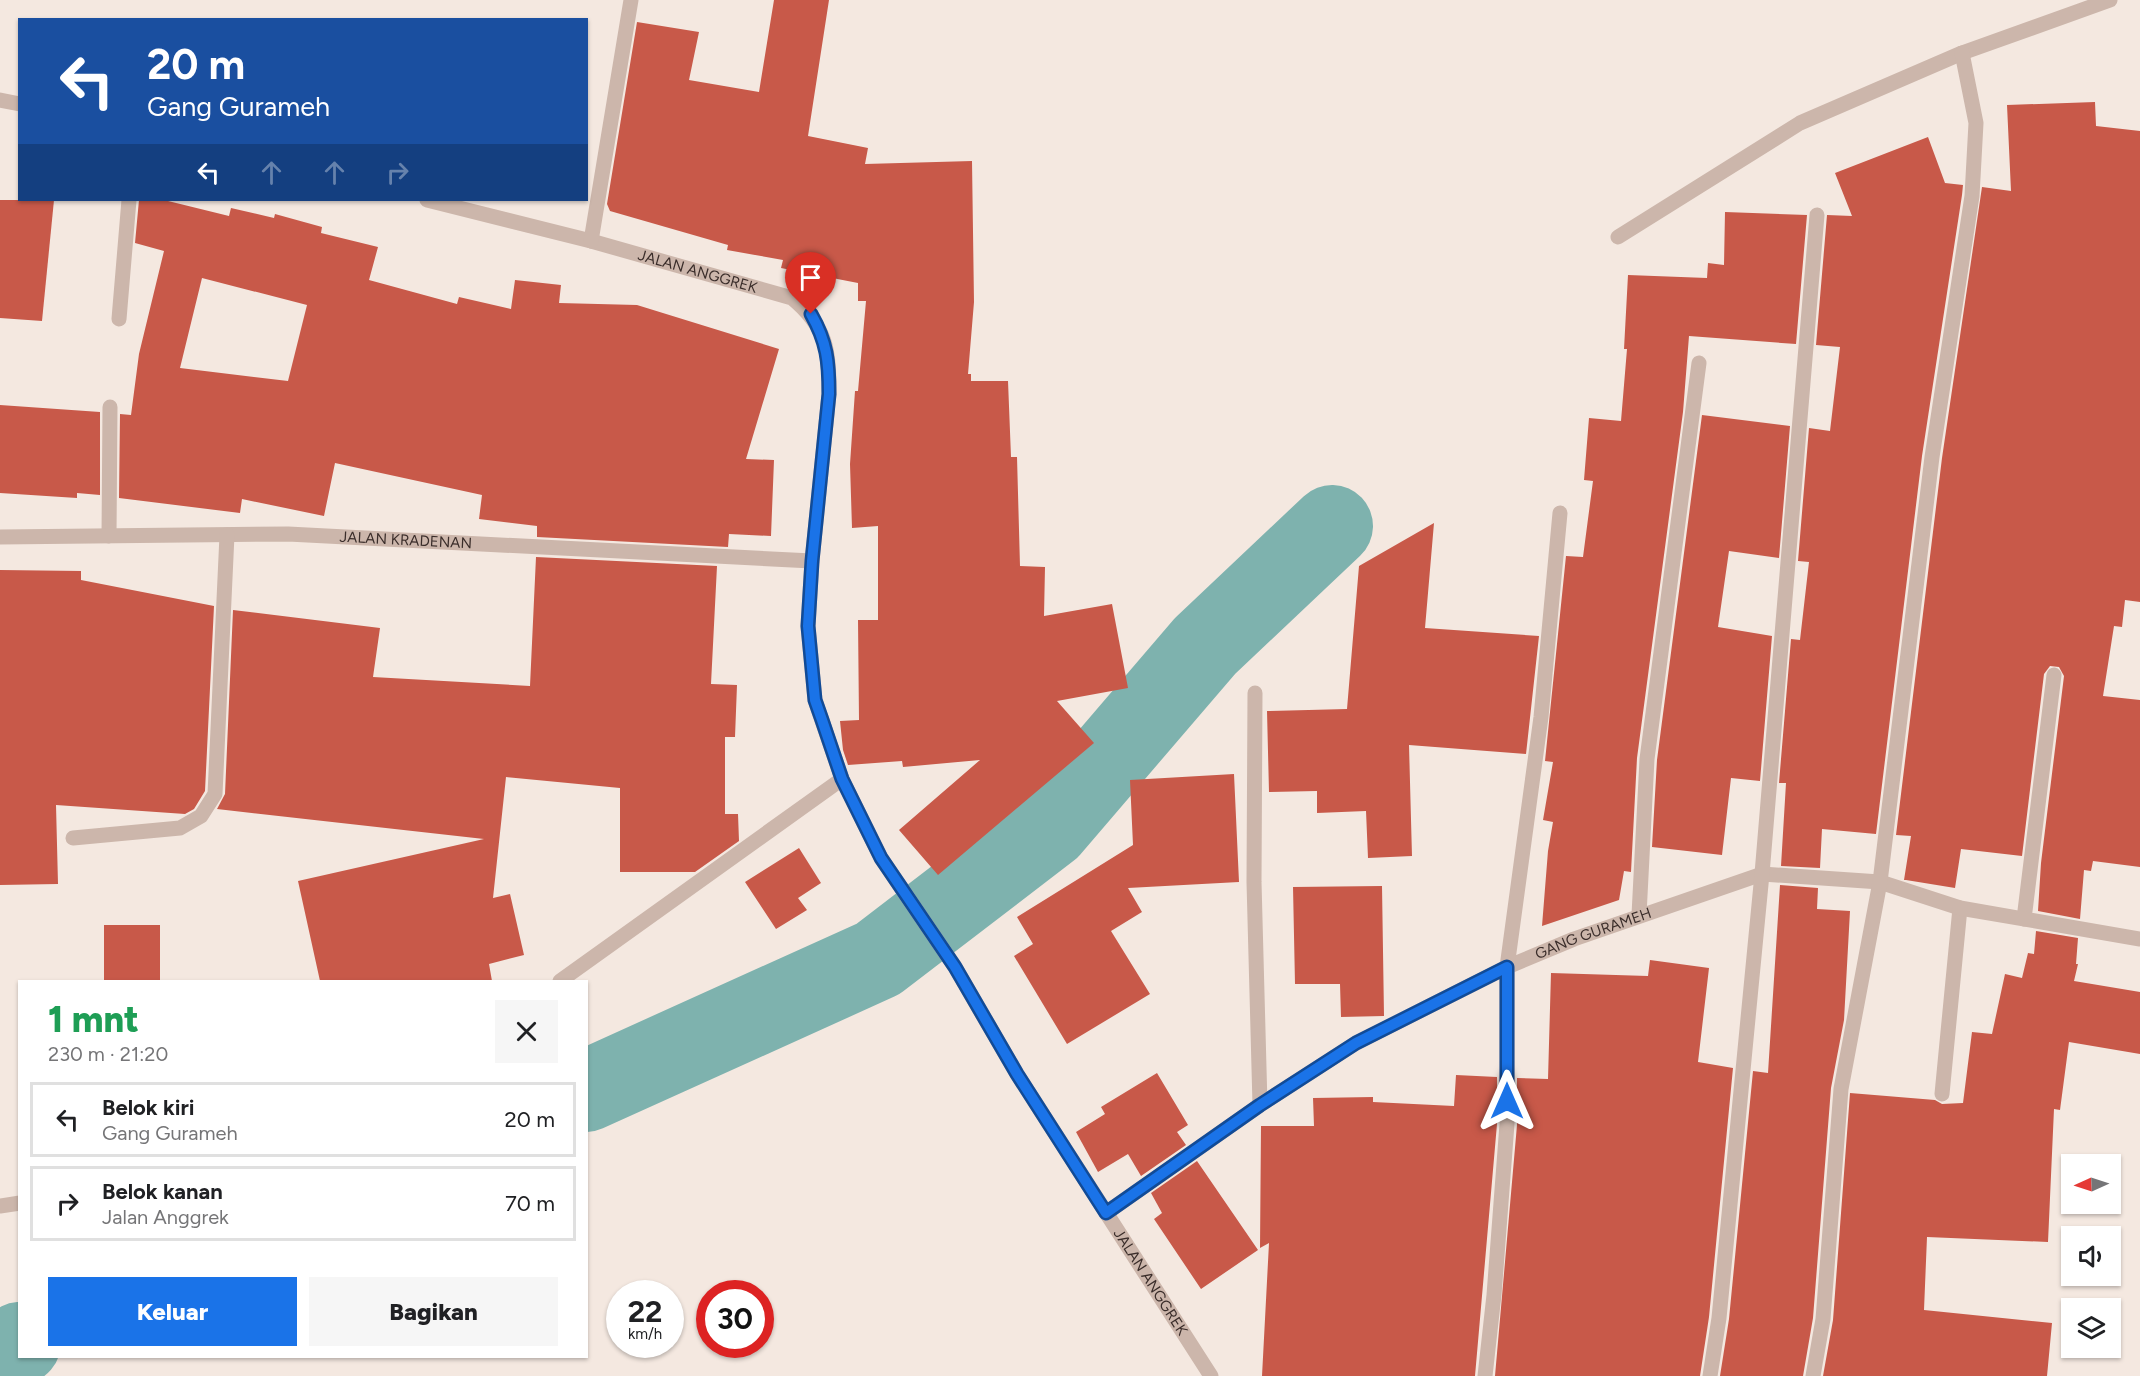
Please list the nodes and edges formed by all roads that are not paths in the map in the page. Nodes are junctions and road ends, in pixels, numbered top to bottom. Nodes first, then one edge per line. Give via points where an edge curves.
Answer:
1 (631, 0) edge
2 (2110, 0) edge
3 (1962, 53) junction
4 (0, 100) edge
5 (18, 104) edge
6 (129, 201) edge
7 (431, 201) edge
8 (1817, 215) dead end
9 (1618, 237) dead end
10 (591, 242) junction
11 (118, 319) dead end
12 (1699, 363) dead end
13 (110, 407) dead end
14 (1560, 513) dead end
15 (227, 535) junction
16 (110, 536) junction
17 (0, 537) edge
18 (812, 561) junction
19 (2054, 675) dead end
20 (1255, 693) dead end
21 (842, 779) junction
22 (73, 838) dead end
23 (1762, 874) junction
24 (1880, 882) junction
25 (1960, 908) junction
26 (1639, 915) junction
27 (2024, 919) junction
28 (2140, 939) edge
29 (1507, 967) junction
30 (561, 980) edge
31 (1942, 1094) dead end
32 (1260, 1105) junction
33 (18, 1203) edge
34 (0, 1206) edge
35 (1106, 1213) junction
36 (1211, 1376) edge
37 (1485, 1376) edge
38 (1710, 1376) edge
39 (1812, 1376) edge

1 - 10 street
2 - 3 street
3 - 9 street via 1800,123
3 - 24 street via 1976,123 1972,196 1932,457
4 - 5 street
6 - 11 street
7 - 10 street, JALAN ANGGREK
8 - 23 street
10 - 18 street, JALAN ANGGREK via 792,298 811,314 823,336 829,366
12 - 26 street via 1647,759
13 - 16 street
14 - 29 street via 1541,717
15 - 16 street, JALAN KRADENAN
15 - 18 street, JALAN KRADENAN via 288,534
15 - 22 street via 215,794 201,816 180,828
16 - 17 street, JALAN KRADENAN
18 - 21 street, JALAN ANGGREK via 808,626 815,700
19 - 27 street
20 - 32 street via 1254,882
21 - 30 street
21 - 35 street, JALAN ANGGREK via 881,858 955,967 1017,1074
23 - 24 street, GANG GURAMEH
23 - 26 street, GANG GURAMEH
23 - 38 street
24 - 25 street, GANG GURAMEH
24 - 39 street via 1841,1089 1823,1319
25 - 27 street, GANG GURAMEH
25 - 31 street
26 - 29 street, GANG GURAMEH
27 - 28 street, GANG GURAMEH
29 - 32 street, GANG GURAMEH via 1356,1043
29 - 37 street via 1507,1124
32 - 35 street, GANG GURAMEH
33 - 34 street
35 - 36 street, JALAN ANGGREK

